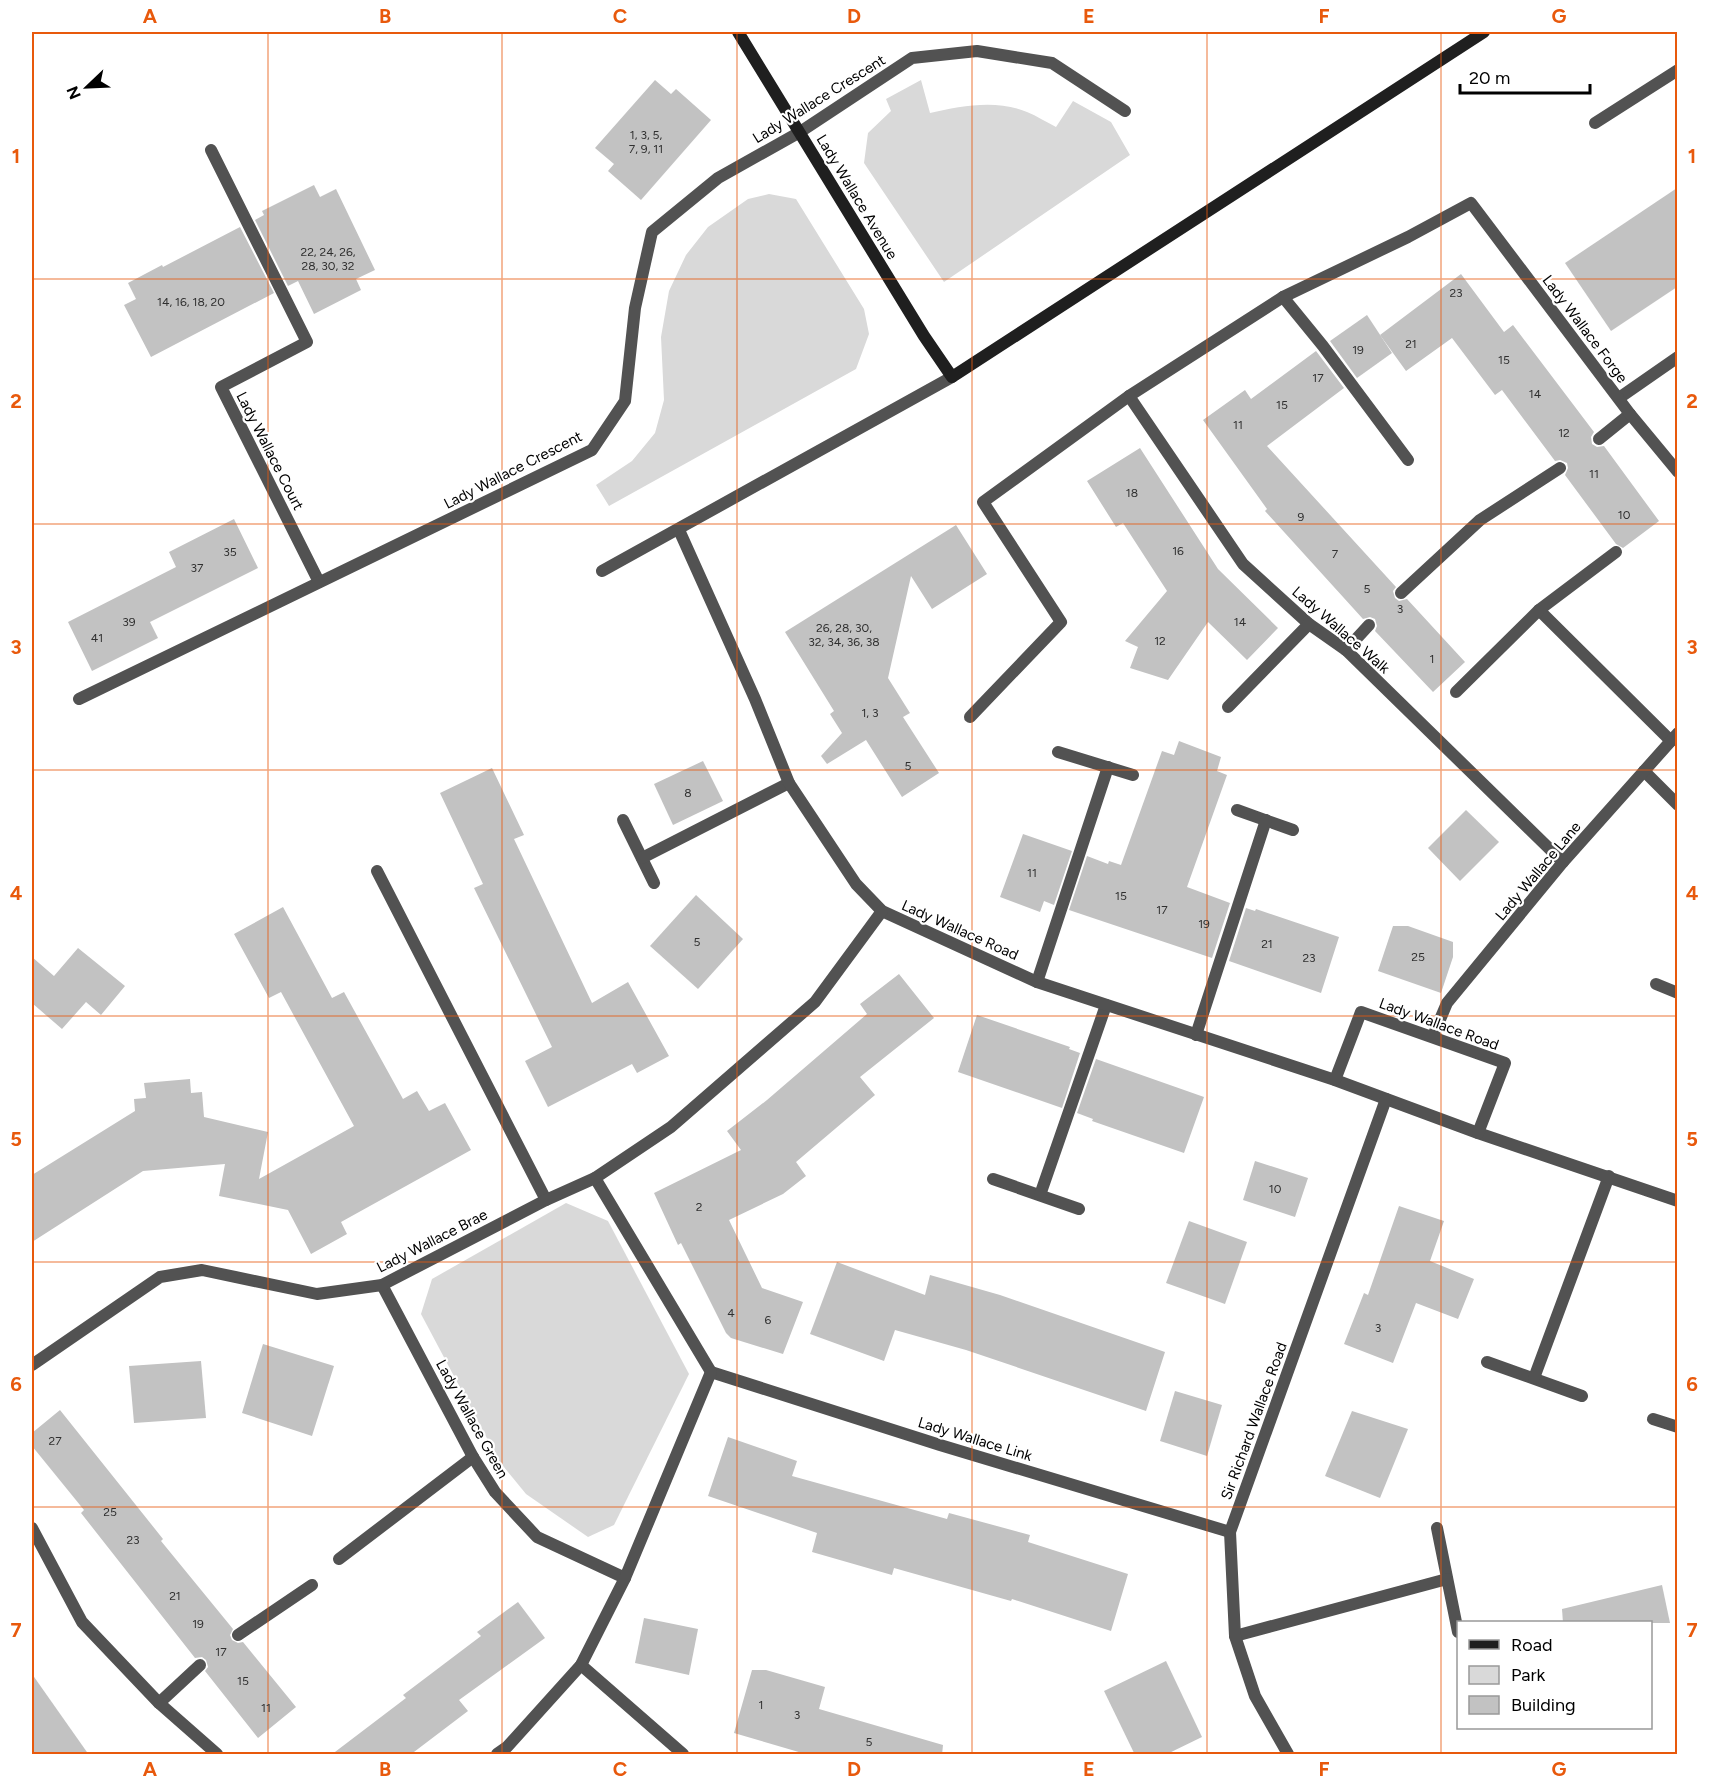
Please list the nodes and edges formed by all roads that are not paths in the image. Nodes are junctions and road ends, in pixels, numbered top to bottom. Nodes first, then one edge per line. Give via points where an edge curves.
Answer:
1 (738, 32) edge
2 (1484, 32) edge
3 (1677, 70) edge
4 (1125, 111) dead end
5 (1595, 123) dead end
6 (800, 132) junction
7 (211, 150) dead end
8 (1283, 297) junction
9 (1677, 357) edge
10 (952, 377) junction
11 (1129, 396) junction
12 (1619, 398) junction
13 (1630, 414) junction
14 (1599, 439) dead end
15 (1408, 460) dead end
16 (1560, 468) dead end
17 (1677, 472) edge
18 (679, 530) junction
19 (1616, 552) dead end
20 (602, 571) dead end
21 (320, 582) junction
22 (1401, 593) dead end
23 (1539, 610) junction
24 (1309, 624) junction
25 (1369, 625) dead end
26 (1346, 650) junction
27 (1456, 692) dead end
28 (79, 699) dead end
29 (1228, 707) dead end
30 (970, 717) dead end
31 (1674, 737) edge
32 (1058, 752) dead end
33 (1108, 767) junction
34 (1644, 771) junction
35 (1133, 775) dead end
36 (789, 783) junction
37 (1677, 805) edge
38 (1237, 810) dead end
39 (623, 820) dead end
40 (1266, 820) junction
41 (1293, 831) dead end
42 (642, 858) junction
43 (1563, 862) junction
44 (377, 871) dead end
45 (654, 883) dead end
46 (882, 911) junction
47 (1037, 982) junction
48 (1656, 984) dead end
49 (1677, 993) edge
50 (1106, 1005) junction
51 (1196, 1035) junction
52 (1433, 1036) junction
53 (1335, 1080) junction
54 (1386, 1100) junction
55 (1478, 1133) junction
56 (1609, 1176) junction
57 (595, 1178) junction
58 (993, 1179) dead end
59 (1040, 1196) junction
60 (546, 1200) junction
61 (1677, 1201) edge
62 (1079, 1209) dead end
63 (382, 1285) junction
64 (1487, 1362) dead end
65 (32, 1365) edge
66 (711, 1372) junction
67 (1534, 1378) junction
68 (1582, 1396) dead end
69 (1653, 1419) dead end
70 (1677, 1427) edge
71 (473, 1457) junction
72 (32, 1528) edge
73 (1437, 1528) dead end
74 (1230, 1532) junction
75 (339, 1559) dead end
76 (625, 1578) junction
77 (1447, 1579) junction
78 (312, 1584) dead end
79 (1457, 1627) edge
80 (238, 1635) dead end
81 (1235, 1636) junction
82 (200, 1665) dead end
83 (580, 1665) junction
84 (159, 1703) junction
85 (217, 1755) edge
86 (497, 1755) edge
87 (683, 1755) edge
88 (1288, 1755) edge

1 - 6 main road, Lady Wallace Avenue
2 - 10 main road
3 - 5 street
4 - 6 street, Lady Wallace Crescent via 1052,63 976,51 912,58
6 - 10 main road, Lady Wallace Avenue
6 - 21 street, Lady Wallace Crescent via 718,178 652,232 635,308 625,400 592,450
7 - 21 street, Lady Wallace Court via 307,342 221,387
8 - 11 street
8 - 12 street, Lady Wallace Forge via 1471,203
8 - 15 street
9 - 12 street
10 - 18 street
11 - 24 street, Lady Wallace Walk via 1243,564
11 - 30 street via 983,502 1060,622
12 - 13 street, Lady Wallace Forge
13 - 14 street
13 - 17 street, Lady Wallace Forge
16 - 22 street via 1480,520
18 - 20 street
18 - 36 street, Lady Wallace Road
19 - 23 street
21 - 28 street, Lady Wallace Crescent
23 - 27 street
23 - 31 street
24 - 26 street, Lady Wallace Walk
24 - 29 street
25 - 26 street
26 - 43 street, Lady Wallace Walk
31 - 34 street, Lady Wallace Lane
32 - 33 street
33 - 35 street
33 - 47 street
34 - 37 street
34 - 43 street, Lady Wallace Lane
36 - 42 street
36 - 46 street, Lady Wallace Road via 856,884
38 - 40 street
39 - 42 street
40 - 41 street
40 - 51 street
42 - 45 street
43 - 52 street, Lady Wallace Lane via 1448,1003
44 - 60 street
46 - 47 street, Lady Wallace Road
46 - 57 street, Lady Wallace Brae via 815,1002 671,1127
47 - 50 street, Lady Wallace Road
48 - 49 street
50 - 51 street, Lady Wallace Road
50 - 59 street
51 - 53 street, Lady Wallace Road
52 - 53 street, Lady Wallace Road via 1361,1012
52 - 55 street, Lady Wallace Road via 1506,1063
53 - 54 street, Lady Wallace Road
54 - 55 street, Lady Wallace Road
54 - 74 street, Sir Richard Wallace Road
55 - 56 street, Lady Wallace Road
56 - 61 street, Lady Wallace Road
56 - 67 street
57 - 60 street, Lady Wallace Brae
57 - 66 street
58 - 59 street
59 - 62 street
60 - 63 street, Lady Wallace Brae
63 - 65 street, Lady Wallace Brae via 317,1294 202,1270 160,1277
63 - 71 street, Lady Wallace Green
64 - 67 street
66 - 74 street, Lady Wallace Link
66 - 76 street
67 - 68 street
69 - 70 street
71 - 75 street
71 - 76 street, Lady Wallace Green via 495,1492 537,1537
72 - 84 street via 82,1622
73 - 77 street
74 - 81 street, Sir Richard Wallace Road
76 - 83 street
77 - 79 street
77 - 81 street
78 - 80 street
81 - 88 street, Sir Richard Wallace Road via 1255,1696
82 - 84 street
83 - 86 street
83 - 87 street
84 - 85 street

